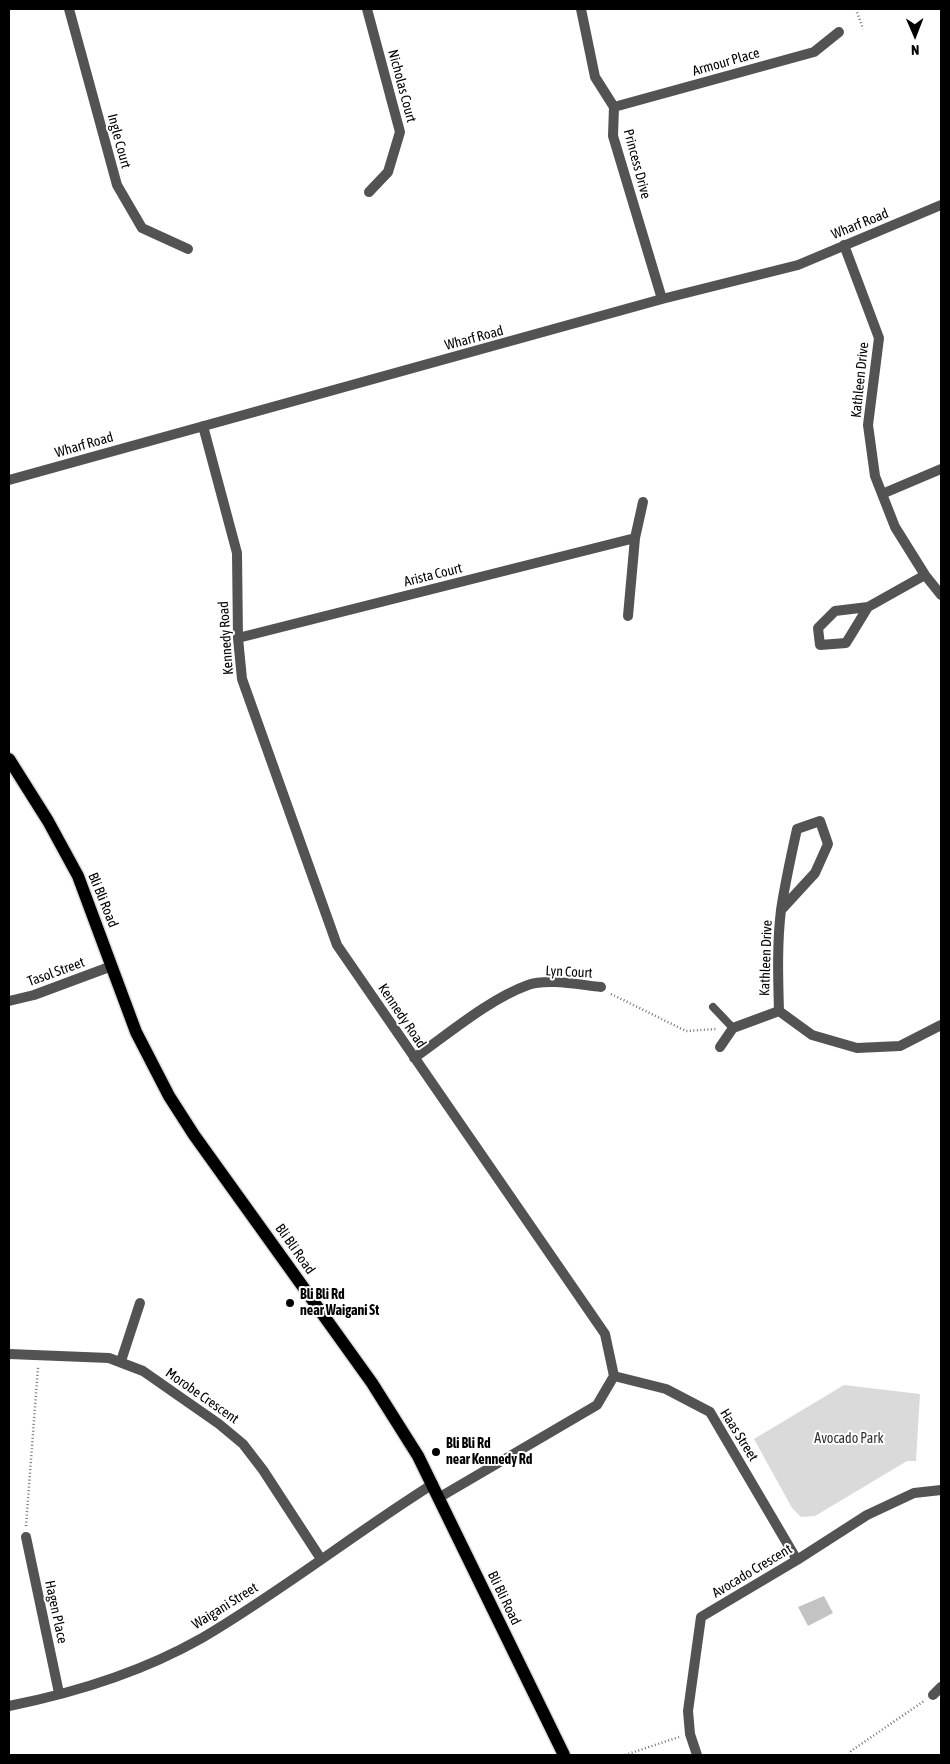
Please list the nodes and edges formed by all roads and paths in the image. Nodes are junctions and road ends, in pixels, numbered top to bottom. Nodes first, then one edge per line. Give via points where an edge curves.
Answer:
1 (69, 9) edge
2 (367, 9) edge
3 (581, 9) edge
4 (856, 9) edge
5 (863, 29) dead end
6 (839, 32) dead end
7 (614, 107) junction
8 (369, 192) dead end
9 (941, 206) edge
10 (844, 245) junction
11 (188, 249) dead end
12 (662, 300) junction
13 (204, 426) junction
14 (941, 469) edge
15 (9, 480) edge
16 (882, 494) junction
17 (643, 502) dead end
18 (635, 538) junction
19 (925, 575) junction
20 (941, 595) edge
21 (868, 607) junction
22 (628, 616) dead end
23 (238, 638) junction
24 (9, 759) edge
25 (781, 910) junction
26 (112, 966) junction
27 (601, 987) joint
28 (9, 1001) edge
29 (713, 1007) dead end
30 (779, 1010) junction
31 (941, 1025) edge
32 (733, 1028) junction
33 (720, 1047) dead end
34 (414, 1058) junction
35 (140, 1303) dead end
36 (9, 1354) edge
37 (38, 1355) junction
38 (121, 1361) junction
39 (614, 1376) junction
40 (433, 1484) junction
41 (941, 1490) edge
42 (440, 1497) junction
43 (26, 1537) joint
44 (321, 1559) junction
45 (798, 1560) junction
46 (941, 1687) edge
47 (60, 1693) junction
48 (933, 1695) joint
49 (9, 1706) edge
50 (690, 1734) junction
51 (564, 1755) edge
52 (625, 1755) edge
53 (697, 1755) edge
54 (849, 1755) edge

1 - 11 street, Ingle Court via 117,185 142,228
2 - 8 street, Nicholas Court via 400,132 388,172
3 - 7 street via 595,77
4 - 5 path
6 - 7 street, Armour Place via 814,52
7 - 12 street, Princess Drive via 613,136
9 - 10 street, Wharf Road
10 - 12 street, Wharf Road via 798,265
10 - 16 street, Kathleen Drive via 879,338 868,425 875,476
12 - 13 street, Wharf Road
13 - 15 street, Wharf Road
13 - 23 street, Kennedy Road via 237,553
14 - 16 street
16 - 19 street, Kathleen Drive via 895,527
17 - 18 street
18 - 22 street
18 - 23 street, Arista Court
19 - 20 street, Kathleen Drive
19 - 21 street
21 - 21 street via 846,643 820,645 818,628 835,611
23 - 34 street, Kennedy Road via 242,679 337,945
24 - 26 main road, Bli Bli Road via 74,869
25 - 25 street, Kathleen Drive via 797,830 820,821 828,844 815,873
25 - 30 street, Kathleen Drive
26 - 28 street, Tasol Street
26 - 40 main road, Bli Bli Road via 136,1032 169,1096 372,1383
27 - 32 path, Lyn Court via 614,997 686,1031
27 - 34 street, Lyn Court via 564,983 529,985 482,1010
29 - 32 lane
30 - 31 street, Kathleen Drive via 812,1035 858,1048 900,1046
30 - 32 street
32 - 33 street
34 - 39 street, Kennedy Road via 605,1334
35 - 38 street
36 - 37 street, Morobe Crescent
37 - 38 street, Morobe Crescent via 103,1357
37 - 43 path
38 - 44 street, Morobe Crescent via 144,1372 220,1424 243,1444
39 - 42 street via 597,1406
39 - 45 street, Haas Street via 666,1389 710,1412
40 - 42 main road, Bli Bli Road
40 - 44 street, Waigani Street
41 - 45 street, Avocado Crescent via 914,1493 883,1507
42 - 51 main road, Bli Bli Road
43 - 47 street, Hagen Place
44 - 47 street, Waigani Street via 194,1642 133,1670
45 - 50 street, Avocado Crescent via 701,1617 688,1711
46 - 48 street
47 - 49 street, Waigani Street
48 - 54 path
50 - 52 path
50 - 53 street, Avocado Crescent

